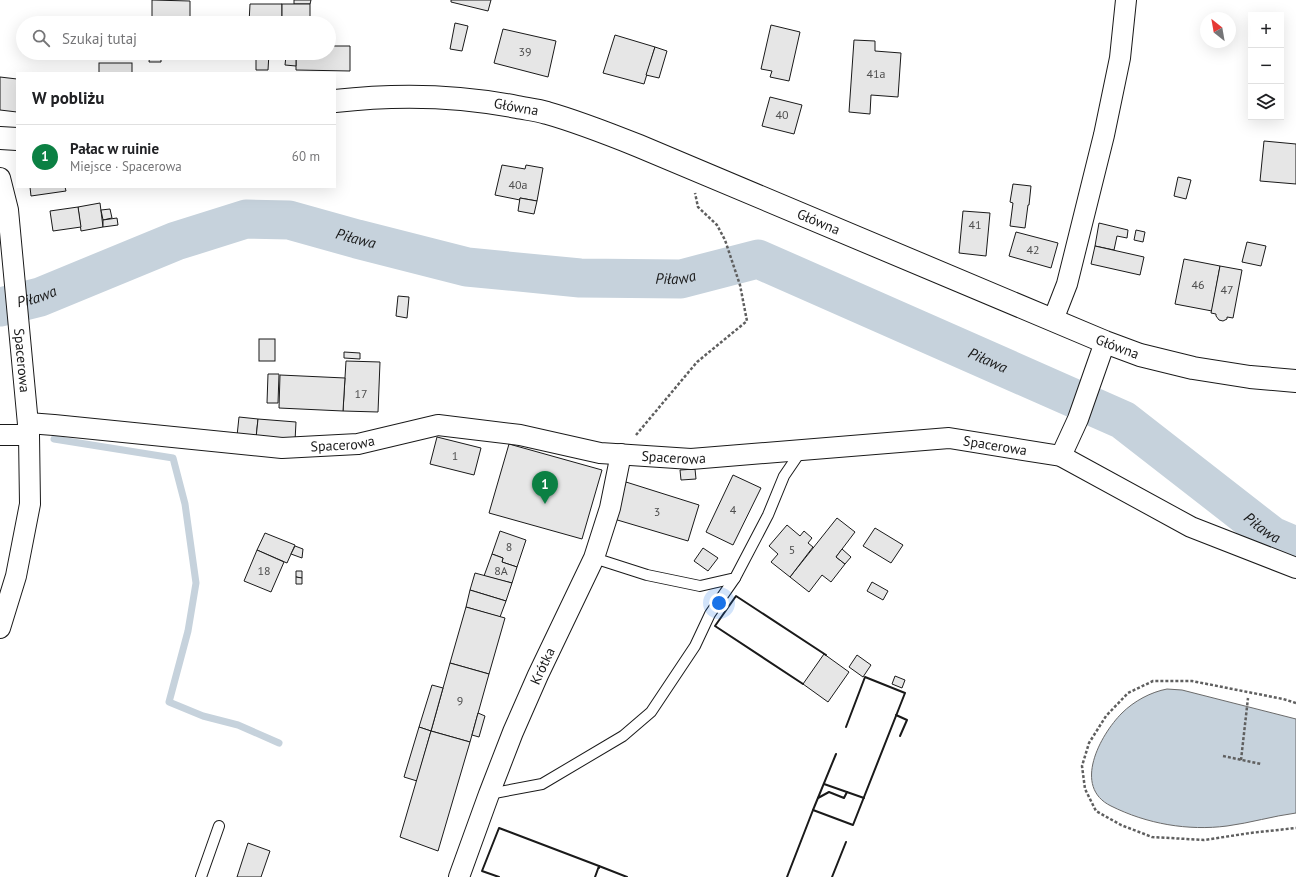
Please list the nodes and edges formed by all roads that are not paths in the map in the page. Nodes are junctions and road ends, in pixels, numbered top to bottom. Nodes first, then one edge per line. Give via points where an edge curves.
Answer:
1 (1126, 0) edge
2 (336, 101) edge
3 (0, 138) edge
4 (16, 139) edge
5 (0, 178) edge
6 (1053, 320) junction
7 (1105, 342) junction
8 (1296, 381) edge
9 (29, 429) junction
10 (0, 435) edge
11 (801, 451) junction
12 (621, 454) junction
13 (1061, 456) junction
14 (594, 558) junction
15 (1296, 568) edge
16 (735, 578) junction
17 (0, 628) edge
18 (489, 794) junction
19 (219, 826) dead end
20 (201, 877) edge
21 (459, 877) edge

1 - 6 street via 1120,58 1104,135 1067,284
2 - 6 main road, Główna via 422,96 492,102 547,113 591,127 690,167
3 - 4 main road
5 - 9 street, Spacerowa via 8,210
6 - 7 main road, Główna
7 - 8 main road, Główna via 1140,355 1193,368 1250,378
7 - 13 street via 1078,420
9 - 10 street, Spacerowa
9 - 12 street, Spacerowa via 54,425 282,448 358,444 438,425 520,435 600,453
9 - 17 street, Spacerowa via 30,504 16,576
11 - 12 street, Spacerowa via 691,459
11 - 13 street, Spacerowa via 949,438
11 - 16 lane via 784,476 768,515
12 - 14 street, Krótka via 610,508
13 - 15 street, Spacerowa via 1191,526
14 - 16 lane via 646,575 700,586
14 - 18 street, Krótka via 535,682
16 - 18 lane via 710,614 695,646 652,712 623,736 542,784
18 - 21 street, Krótka
19 - 20 lane

